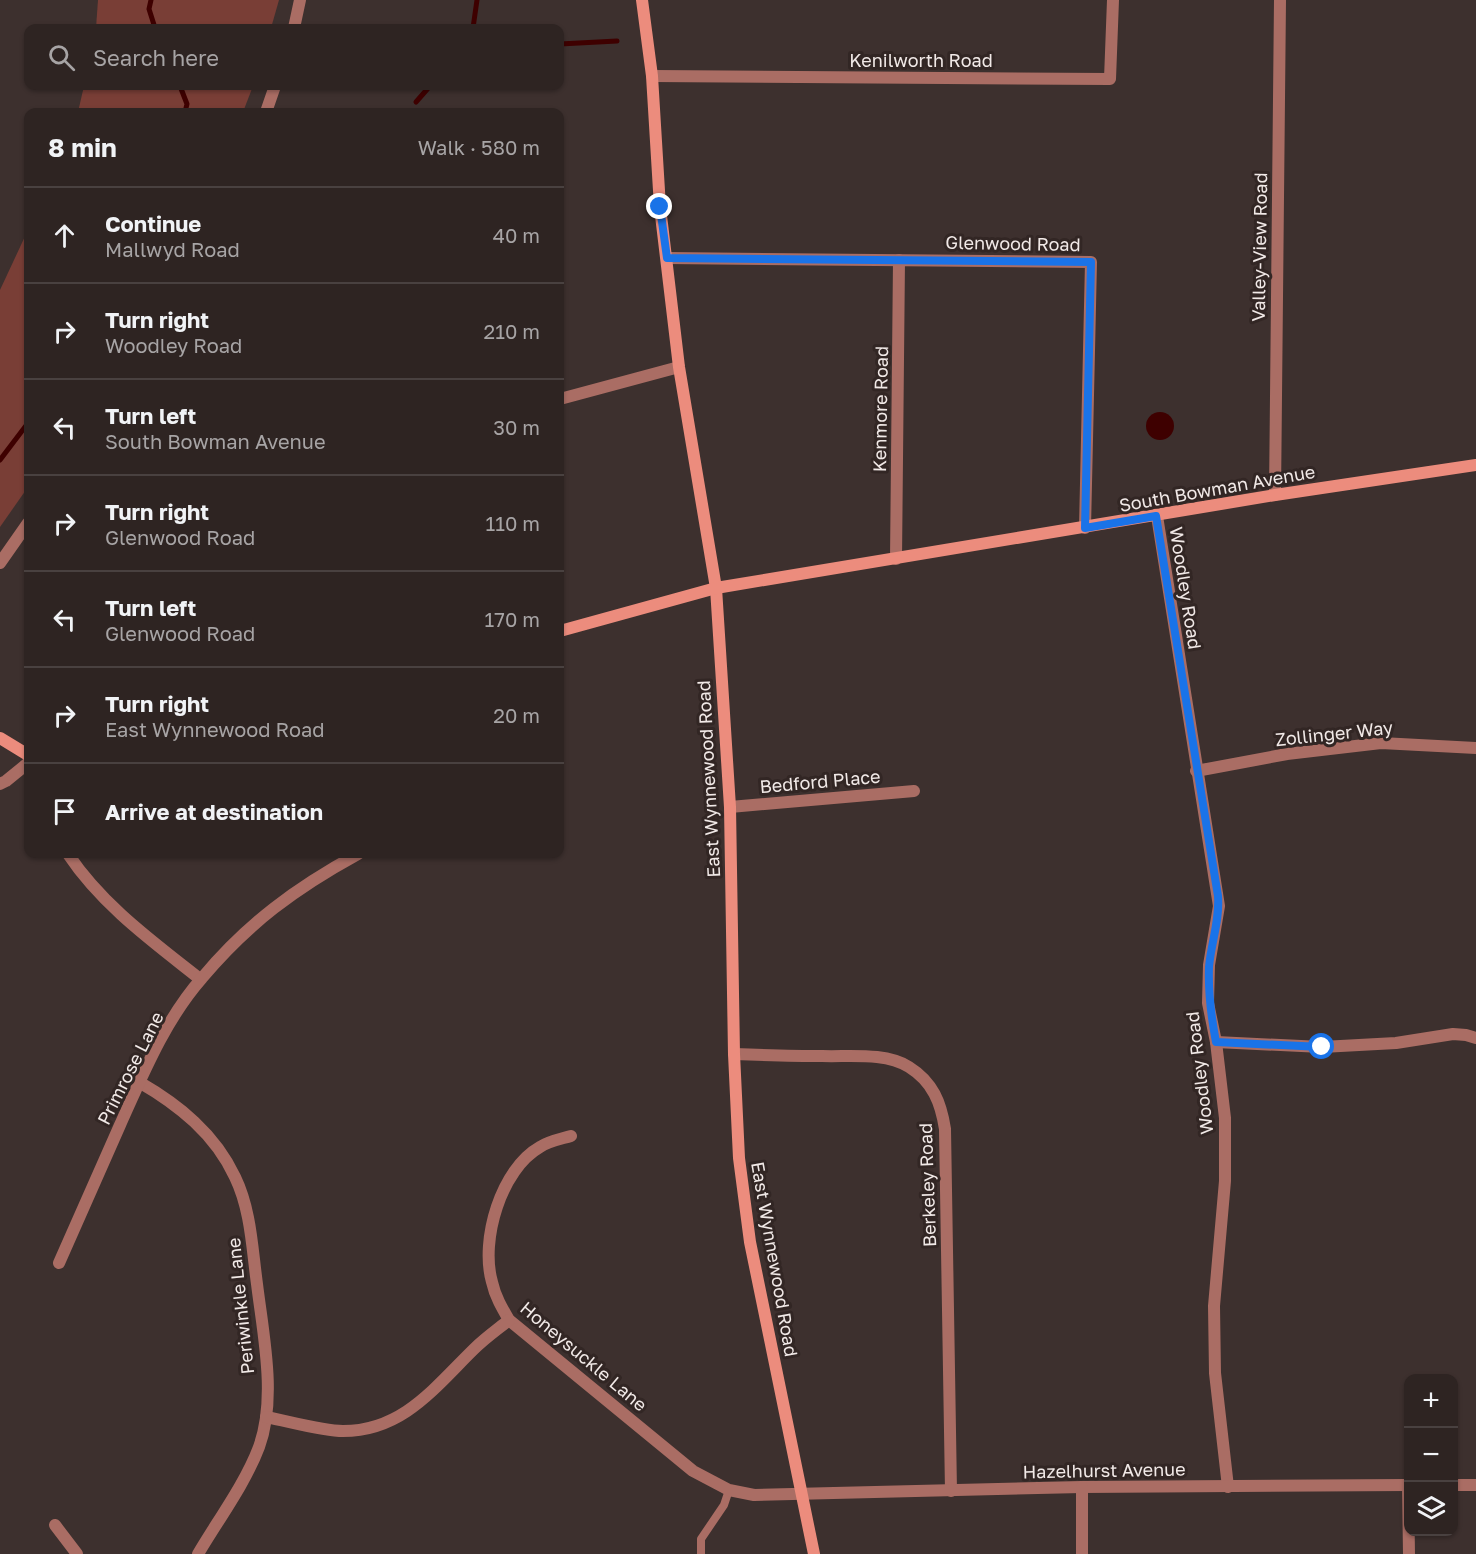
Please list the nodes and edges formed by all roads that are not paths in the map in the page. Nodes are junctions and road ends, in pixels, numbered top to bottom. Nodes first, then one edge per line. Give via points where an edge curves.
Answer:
1 (300, 0) edge
2 (642, 0) edge
3 (1113, 0) edge
4 (1280, 0) edge
5 (295, 24) edge
6 (652, 76) junction
7 (274, 90) edge
8 (267, 108) edge
9 (667, 258) junction
10 (899, 260) junction
11 (679, 367) junction
12 (564, 398) edge
13 (1476, 465) edge
14 (1275, 495) junction
15 (1156, 516) junction
16 (1085, 528) junction
17 (24, 529) edge
18 (896, 559) junction
19 (0, 563) edge
20 (716, 588) junction
21 (564, 631) edge
22 (0, 738) edge
23 (1476, 748) edge
24 (24, 753) edge
25 (24, 766) edge
26 (1196, 771) junction
27 (0, 784) edge
28 (914, 791) dead end
29 (730, 807) junction
30 (71, 858) edge
31 (351, 858) edge
32 (200, 979) junction
33 (1476, 1038) edge
34 (1216, 1042) junction
35 (734, 1054) junction
36 (139, 1082) junction
37 (571, 1136) dead end
38 (59, 1263) dead end
39 (509, 1320) junction
40 (266, 1417) junction
41 (1404, 1485) edge
42 (1458, 1485) edge
43 (1476, 1485) edge
44 (1082, 1487) junction
45 (1227, 1487) junction
46 (729, 1490) junction
47 (951, 1491) junction
48 (801, 1494) junction
49 (55, 1525) dead end
50 (1409, 1536) edge
51 (77, 1554) edge
52 (198, 1554) edge
53 (701, 1554) edge
54 (814, 1554) edge
55 (1082, 1554) edge
56 (1409, 1554) edge

1 - 5 street
2 - 6 street, East Wynnewood Road
3 - 6 street, Kenilworth Road via 1110,80
4 - 14 street, Valley-View Road
6 - 9 street, East Wynnewood Road
7 - 8 street
9 - 10 street, Glenwood Road
9 - 11 street, East Wynnewood Road
10 - 16 street, Glenwood Road via 1091,262
10 - 18 street, Kenmore Road
11 - 12 street
11 - 20 street, East Wynnewood Road
13 - 14 street, South Bowman Avenue
14 - 15 street, South Bowman Avenue
15 - 16 street, South Bowman Avenue
15 - 26 street, Woodley Road
16 - 18 street, South Bowman Avenue
17 - 19 street
18 - 20 street, South Bowman Avenue
20 - 21 street, South Bowman Avenue
20 - 29 street, East Wynnewood Road
22 - 24 street
23 - 26 street, Zollinger Way via 1381,743 1287,754
25 - 27 street
26 - 34 street, Woodley Road via 1219,906 1209,965 1209,1003
28 - 29 street, Bedford Place
29 - 35 street, East Wynnewood Road
30 - 32 street via 116,911
31 - 32 street, Primrose Lane via 264,915
32 - 36 street, Primrose Lane
33 - 34 street via 1453,1034 1396,1043 1322,1047
34 - 45 street, Woodley Road via 1225,1118 1225,1181 1214,1306 1215,1373
35 - 47 street, Berkeley Road via 880,1058 909,1067 936,1094 945,1129
35 - 48 street, East Wynnewood Road via 739,1158 750,1242
36 - 38 street, Primrose Lane
36 - 40 street, Periwinkle Lane via 190,1116 214,1142 235,1176 248,1210 267,1365
37 - 39 street, Honeysuckle Lane via 528,1155 507,1183 495,1209 488,1265
39 - 40 street via 418,1406 382,1424 341,1431
39 - 46 street, Honeysuckle Lane via 693,1472
40 - 52 street, Periwinkle Lane via 259,1447
41 - 45 street, Hazelhurst Avenue
42 - 43 street
44 - 45 street, Hazelhurst Avenue
44 - 47 street, Hazelhurst Avenue
44 - 55 street
46 - 48 street, Honeysuckle Lane via 754,1495
46 - 53 lane via 724,1505 701,1539
47 - 48 street, Hazelhurst Avenue
48 - 54 street, East Wynnewood Road
49 - 51 street
50 - 56 street

